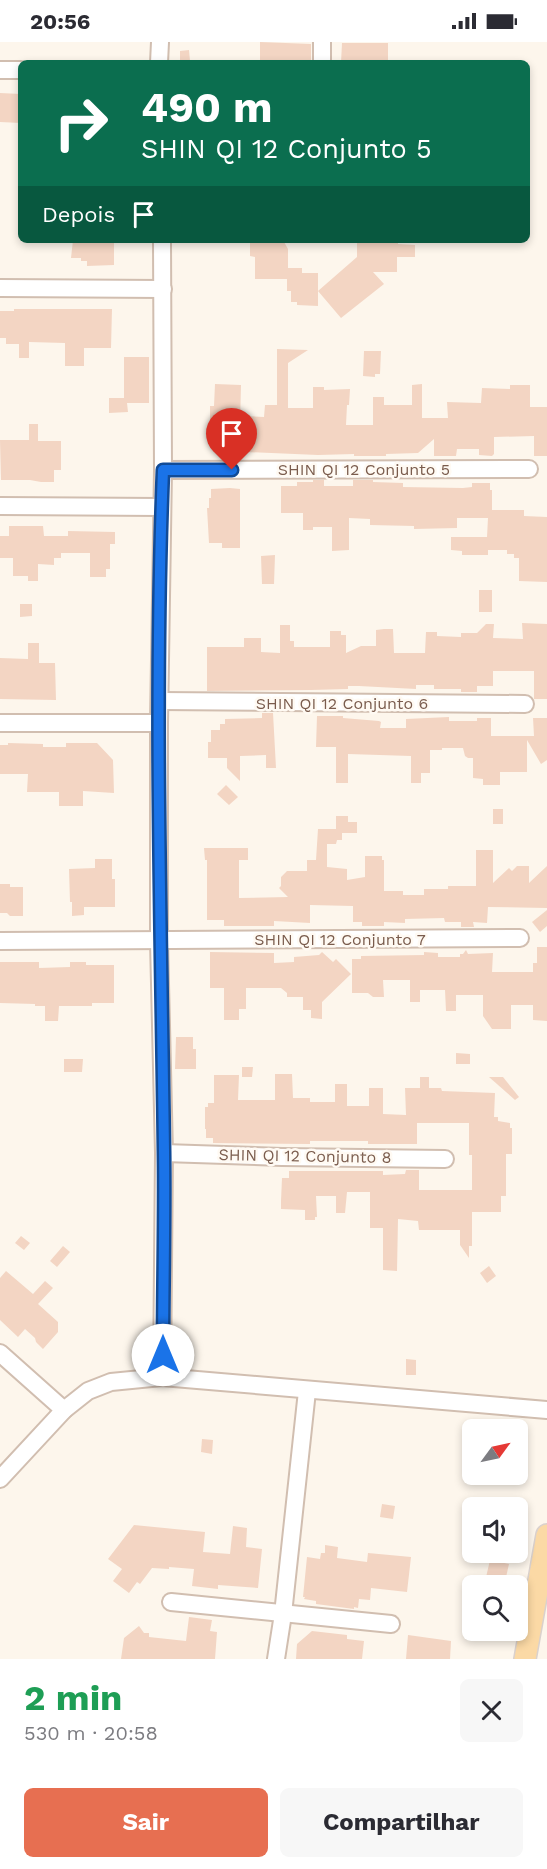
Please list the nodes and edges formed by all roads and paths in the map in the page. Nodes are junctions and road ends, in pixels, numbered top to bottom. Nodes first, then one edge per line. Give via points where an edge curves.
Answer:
1 (160, 42) edge
2 (322, 42) edge
3 (159, 60) edge
4 (322, 60) edge
5 (0, 70) edge
6 (18, 70) edge
7 (162, 243) edge
8 (0, 288) edge
9 (163, 289) junction
10 (529, 469) dead end
11 (163, 470) junction
12 (0, 506) edge
13 (161, 507) junction
14 (160, 701) junction
15 (525, 704) dead end
16 (0, 723) edge
17 (159, 723) junction
18 (520, 938) dead end
19 (159, 940) junction
20 (0, 941) edge
21 (164, 1153) junction
22 (445, 1159) dead end
23 (0, 1353) edge
24 (162, 1377) junction
25 (307, 1391) junction
26 (63, 1410) junction
27 (547, 1410) edge
28 (0, 1479) edge
29 (547, 1535) edge
30 (171, 1602) dead end
31 (283, 1614) junction
32 (391, 1624) dead end
33 (276, 1659) edge
34 (525, 1659) edge

1 - 3 street
2 - 4 street
5 - 6 street
7 - 9 street
8 - 9 street
9 - 11 street
10 - 11 street, SHIN QI 12 Conjunto 5
11 - 13 street
12 - 13 street
13 - 14 street
14 - 15 street, SHIN QI 12 Conjunto 6
14 - 17 street
16 - 17 street
17 - 19 street
18 - 19 street, SHIN QI 12 Conjunto 7
19 - 20 street, SHIN QI 12 Conjunto 7
19 - 21 street
21 - 22 street, SHIN QI 12 Conjunto 8
21 - 24 street
23 - 26 street
24 - 25 street
24 - 26 street via 111,1382 88,1391
25 - 27 street
25 - 31 street
26 - 28 street
29 - 34 main road
30 - 31 street
31 - 32 street
31 - 33 street

